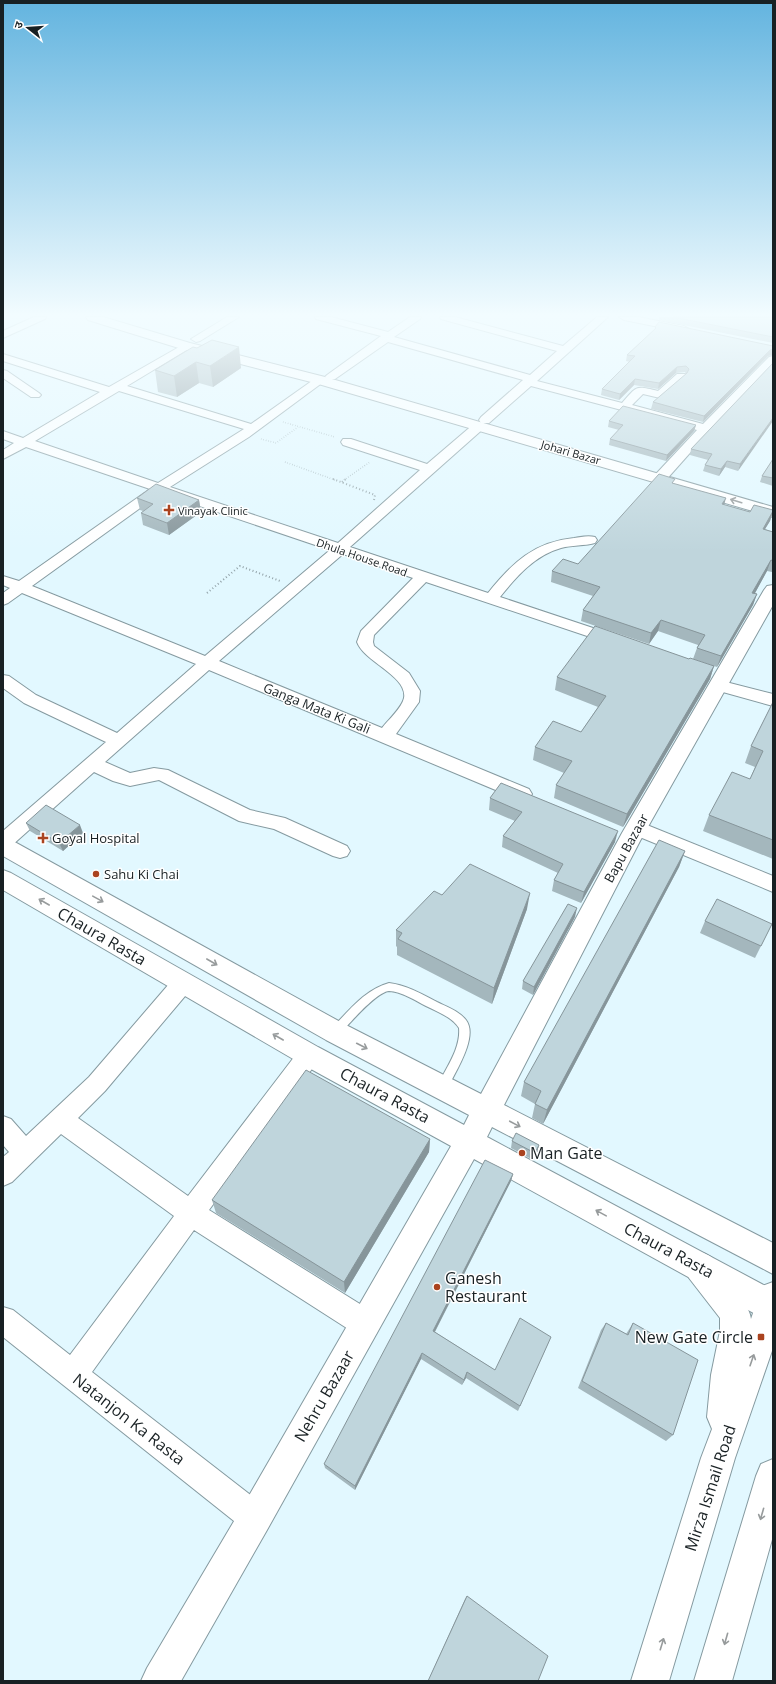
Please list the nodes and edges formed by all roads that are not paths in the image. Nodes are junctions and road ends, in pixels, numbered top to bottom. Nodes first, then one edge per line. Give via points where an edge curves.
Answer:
1 (102, 396) edge
2 (134, 396) edge
3 (300, 396) edge
4 (387, 396) edge
5 (513, 396) edge
6 (584, 396) edge
7 (635, 396) edge
8 (737, 396) edge
9 (624, 407) junction
10 (482, 423) junction
11 (705, 428) junction
12 (249, 431) junction
13 (3, 435) edge
14 (347, 442) road end
15 (25, 443) junction
16 (3, 455) edge
17 (429, 469) junction
18 (663, 474) junction
19 (160, 488) junction
20 (773, 500) edge
21 (773, 512) edge
22 (590, 540) dead end
23 (340, 549) junction
24 (422, 577) junction
25 (3, 580) edge
26 (21, 587) junction
27 (773, 590) edge
28 (490, 599) junction
29 (3, 600) edge
30 (625, 644) edge
31 (207, 663) junction
32 (716, 677) junction
33 (3, 680) edge
34 (773, 700) edge
35 (385, 736) junction
36 (119, 741) junction
37 (93, 764) junction
38 (537, 800) edge
39 (627, 834) junction
40 (3, 842) edge
41 (3, 846) edge
42 (340, 851) dead end
43 (3, 879) edge
44 (773, 884) edge
45 (183, 983) junction
46 (335, 1032) junction
47 (309, 1055) junction
48 (442, 1087) junction
49 (487, 1110) junction
50 (60, 1119) junction
51 (3, 1127) edge
52 (469, 1141) junction
53 (25, 1153) junction
54 (3, 1174) edge
55 (191, 1213) junction
56 (773, 1259) edge
57 (700, 1267) junction
58 (772, 1301) edge
59 (3, 1320) edge
60 (366, 1324) junction
61 (72, 1375) junction
62 (718, 1458) junction
63 (773, 1476) edge
64 (255, 1518) junction
65 (160, 1681) edge
66 (650, 1681) edge
67 (713, 1681) edge

1 - 15 street
2 - 12 street
3 - 12 street
4 - 10 main road, Johari Bazar
5 - 10 street
6 - 9 street
7 - 9 street
8 - 11 street
9 - 11 street
10 - 17 street
10 - 18 main road, Johari Bazar
11 - 18 street
12 - 19 street
13 - 15 street, Dhula House Road
14 - 17 street
15 - 16 street
15 - 19 street, Dhula House Road
17 - 23 street
18 - 20 main road, Johari Bazar
21 -> 18 main road, Johari Bazar
19 - 23 street, Dhula House Road
19 - 26 street
22 - 28 street via 556,545 529,558 505,580
23 - 24 street, Dhula House Road
23 - 31 street
24 - 28 street, Dhula House Road
24 - 35 street via 367,634 365,642 366,648 407,680 412,689 412,699
25 - 26 street, Ganga Mata Ki Gali
26 - 29 street
26 - 31 street, Ganga Mata Ki Gali
27 - 32 main road, Bapu Bazaar
28 - 30 street, Dhula House Road
31 - 35 street, Ganga Mata Ki Gali
31 - 36 street
32 - 34 street
32 - 39 main road, Bapu Bazaar
33 - 36 street via 30,699
35 - 38 street, Ganga Mata Ki Gali
36 - 37 street
37 - 40 street
37 - 42 street via 133,779 154,773 162,774 246,816 278,823
39 - 44 street
39 - 49 main road, Bapu Bazaar
41 -> 46 main road
45 -> 43 main road, Chaura Rasta
47 -> 45 main road, Chaura Rasta
45 - 50 street via 97,1084
46 -> 48 main road
46 - 48 lane via 369,998 388,987 406,992 456,1017 465,1029 464,1038
47 - 52 main road, Chaura Rasta
47 - 55 street
48 - 49 main road
49 - 52 main road, Nehru Bazaar
49 -> 56 main road
50 - 53 street
50 - 55 street
51 - 53 street
57 -> 52 main road, Chaura Rasta
52 - 60 main road, Nehru Bazaar
53 - 54 street
55 - 60 street
55 - 61 street
57 - 58 main road, Chaura Rasta
57 - 62 main road via 735,1315 736,1331 727,1375
62 -> 58 main road, Mirza Ismail Road
59 - 61 street, Natanjon Ka Rasta
60 - 64 main road, Nehru Bazaar
61 - 64 street, Natanjon Ka Rasta
66 -> 62 main road, Mirza Ismail Road
63 -> 67 main road
64 - 65 main road, Nehru Bazaar

